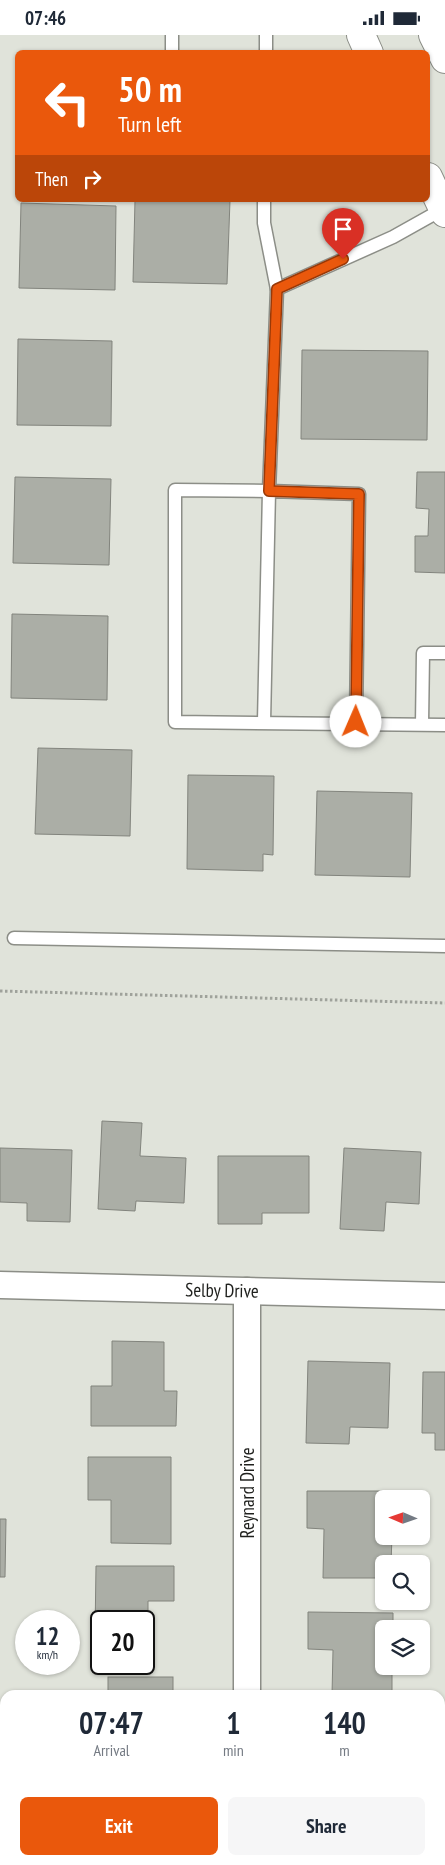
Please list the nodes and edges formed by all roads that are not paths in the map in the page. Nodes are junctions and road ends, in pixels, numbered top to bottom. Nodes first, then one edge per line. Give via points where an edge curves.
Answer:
1 (172, 35) edge
2 (266, 35) edge
3 (362, 35) edge
4 (433, 35) edge
5 (172, 50) edge
6 (266, 50) edge
7 (369, 50) edge
8 (445, 59) edge
9 (430, 181) edge
10 (264, 202) edge
11 (444, 210) edge
12 (277, 289) junction
13 (269, 491) junction
14 (445, 653) edge
15 (264, 722) junction
16 (356, 722) junction
17 (422, 724) junction
18 (445, 725) edge
19 (14, 938) dead end
20 (445, 946) edge
21 (0, 1285) edge
22 (248, 1291) junction
23 (445, 1296) edge
24 (247, 1690) edge

1 - 5 lane
2 - 6 lane
3 - 7 main road
4 - 8 main road
9 - 11 main road
10 - 12 lane via 264,223
11 - 12 lane via 393,237
12 - 13 lane
13 - 15 lane
13 - 15 lane via 175,490 175,722
13 - 16 lane via 359,494
14 - 17 lane via 423,653
15 - 16 lane
16 - 17 lane
17 - 18 lane
19 - 20 lane
21 - 22 street, Selby Drive
22 - 23 street, Selby Drive
22 - 24 street, Reynard Drive

